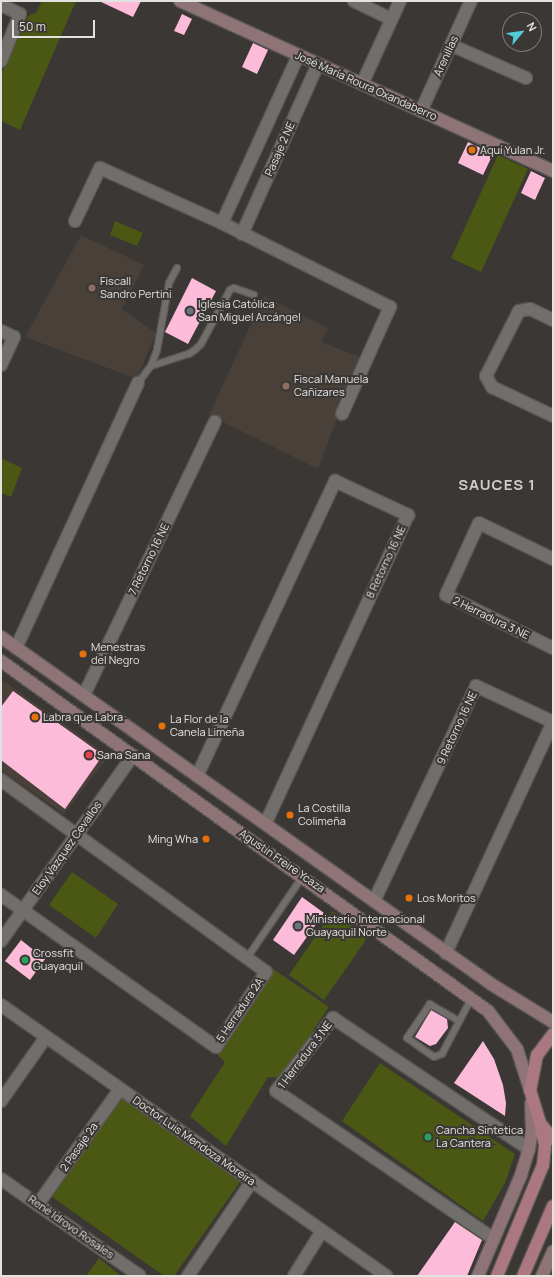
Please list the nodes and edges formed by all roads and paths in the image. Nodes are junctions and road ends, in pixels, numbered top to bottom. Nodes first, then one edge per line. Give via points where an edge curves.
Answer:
1 (180, 1) edge
2 (354, 1) edge
3 (400, 1) edge
4 (471, 1) edge
5 (1, 5) edge
6 (391, 20) junction
7 (452, 45) junction
8 (298, 56) junction
9 (1, 61) edge
10 (318, 64) junction
11 (526, 78) dead end
12 (362, 84) junction
13 (421, 111) junction
14 (553, 171) edge
15 (75, 221) dead end
16 (222, 223) junction
17 (242, 234) junction
18 (177, 268) dead end
19 (254, 295) dead end
20 (553, 320) edge
21 (1, 331) edge
22 (1, 365) edge
23 (151, 366) junction
24 (138, 383) joint
25 (342, 414) dead end
26 (553, 416) edge
27 (215, 422) dead end
28 (553, 559) edge
29 (1, 637) edge
30 (16, 648) junction
31 (553, 648) edge
32 (1, 661) edge
33 (84, 696) junction
34 (133, 755) junction
35 (197, 776) junction
36 (1, 780) edge
37 (265, 824) junction
38 (77, 835) junction
39 (303, 876) junction
40 (1, 895) edge
41 (374, 901) junction
42 (23, 910) junction
43 (1, 941) edge
44 (446, 953) junction
45 (247, 958) junction
46 (472, 999) junction
47 (1, 1005) edge
48 (459, 1021) junction
49 (553, 1022) edge
50 (553, 1034) edge
51 (46, 1036) junction
52 (120, 1089) junction
53 (530, 1090) junction
54 (1, 1102) edge
55 (532, 1103) junction
56 (540, 1123) junction
57 (553, 1139) edge
58 (529, 1149) junction
59 (1, 1179) edge
60 (252, 1181) junction
61 (38, 1204) junction
62 (553, 1206) edge
63 (322, 1231) junction
64 (494, 1239) junction
65 (553, 1251) edge
66 (140, 1276) edge
67 (188, 1276) edge
68 (294, 1276) edge
69 (386, 1276) edge
70 (478, 1276) edge
71 (497, 1276) edge
72 (523, 1276) edge
73 (542, 1276) edge

1 - 8 main road, José María Roura Oxandaberro
2 - 6 street
3 - 6 street
4 - 7 street, Arenillas
5 - 9 street via 20,14
6 - 12 street
7 - 11 street
7 - 13 street, Arenillas
8 - 10 main road, José María Roura Oxandaberro
8 - 16 street
10 - 12 main road, José María Roura Oxandaberro
10 - 17 street, Pasaje 2 NE
12 - 13 main road, José María Roura Oxandaberro
13 - 14 main road, José María Roura Oxandaberro
15 - 16 street via 100,168
16 - 17 street
17 - 25 street via 390,307
18 - 23 lane via 169,284 157,350
19 - 23 lane via 234,288 230,290 202,344 189,354
20 - 26 street via 530,309 519,311 486,376 492,387
21 - 22 street via 14,337
23 - 24 lane
24 - 30 street
27 - 33 street, 7 Retorno 16 NE
28 - 31 street, 2 Herradura 3 NE via 479,523 446,595
29 - 30 main road, Agustín Freire Ycaza
30 - 33 main road, Agustín Freire Ycaza
32 - 34 main road, Agustín Freire Ycaza
33 - 35 main road, Agustín Freire Ycaza
34 - 38 street, Eloy Vazquez Cevallos
34 - 39 main road, Agustín Freire Ycaza
35 - 37 main road, Agustín Freire Ycaza
35 - 37 street, 8 Retorno 16 NE via 335,481 408,515
36 - 38 street, 5 Herradura 2A
37 - 41 main road, Agustín Freire Ycaza
38 - 42 street, Eloy Vazquez Cevallos
38 - 45 street, 5 Herradura 2A
39 - 45 lane
39 - 46 main road, Agustín Freire Ycaza
40 - 42 street
41 - 44 main road, Agustín Freire Ycaza
41 - 44 street, 9 Retorno 16 NE via 476,686 552,722
42 - 43 street, Eloy Vazquez Cevallos
42 - 45 street, 5 Herradura 2A via 216,1047 266,972
44 - 49 main road, Agustín Freire Ycaza
46 - 48 lane
46 - 53 main road, Agustín Freire Ycaza via 488,1011 509,1036 522,1061
47 - 51 street, Doctor Luis Mendoza Moreira
48 - 48 lane via 445,1051 438,1056 434,1057 407,1038 430,1004
50 - 53 main road via 537,1055
51 - 52 street, Doctor Luis Mendoza Moreira
51 - 54 street
52 - 60 street, Doctor Luis Mendoza Moreira
52 - 61 street, 2 Pasaje 2a
53 - 55 main road
55 - 56 main road
55 - 58 main road
56 - 57 main road
56 - 71 main road via 545,1145 543,1165
58 - 64 main road
58 - 64 street, 1 Herradura 3 NE via 333,1018 276,1091
59 - 61 street, René Idrovo Rosales
60 - 63 street, Doctor Luis Mendoza Moreira
60 - 67 street
61 - 66 street, René Idrovo Rosales
62 - 72 main road
63 - 68 street
63 - 69 street, Doctor Luis Mendoza Moreira
64 - 70 main road
65 - 73 main road

